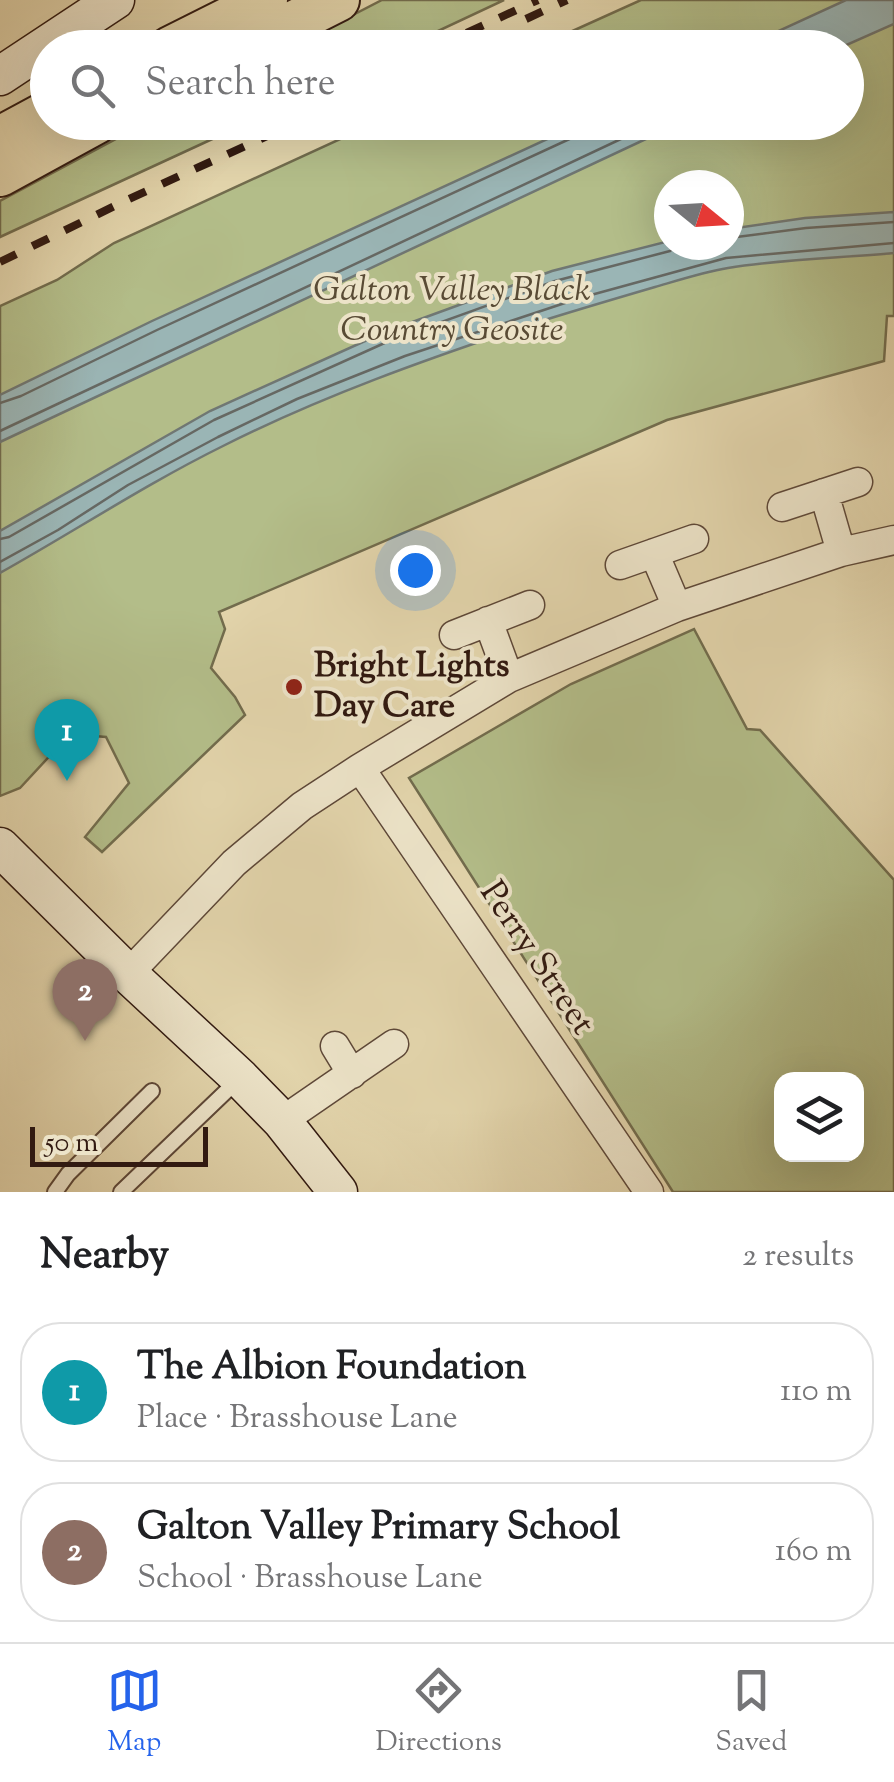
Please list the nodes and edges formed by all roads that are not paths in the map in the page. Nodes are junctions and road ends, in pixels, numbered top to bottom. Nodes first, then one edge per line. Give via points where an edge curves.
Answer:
1 (115, 0) edge
2 (266, 0) edge
3 (338, 0) edge
4 (70, 30) edge
5 (206, 30) edge
6 (279, 30) edge
7 (30, 56) edge
8 (0, 76) edge
9 (30, 122) edge
10 (0, 138) edge
11 (64, 140) edge
12 (0, 175) edge
13 (858, 482) dead end
14 (824, 493) junction
15 (782, 507) dead end
16 (694, 539) dead end
17 (894, 540) edge
18 (841, 552) junction
19 (654, 553) junction
20 (620, 565) dead end
21 (530, 605) dead end
22 (677, 607) junction
23 (488, 622) junction
24 (454, 634) dead end
25 (509, 678) junction
26 (360, 768) junction
27 (0, 848) edge
28 (128, 974) junction
29 (394, 1044) dead end
30 (335, 1046) dead end
31 (352, 1074) junction
32 (240, 1078) junction
33 (152, 1091) dead end
34 (282, 1121) junction
35 (55, 1192) edge
36 (121, 1192) edge
37 (338, 1192) edge
38 (649, 1192) edge

1 - 4 street
2 - 5 main road
3 - 6 main road
7 - 8 street
9 - 10 main road
11 - 12 main road
13 - 14 street
14 - 15 street
14 - 18 street
16 - 19 street
17 - 18 street
18 - 22 street
19 - 20 street
19 - 22 street
21 - 23 street
22 - 25 street
23 - 24 street
23 - 25 street
25 - 26 street
26 - 28 street via 234,863
26 - 38 street, Perry Street
27 - 28 street
28 - 32 street
29 - 31 street
30 - 31 street
31 - 34 street
32 - 34 street
32 - 36 lane
33 - 35 lane
34 - 37 street

